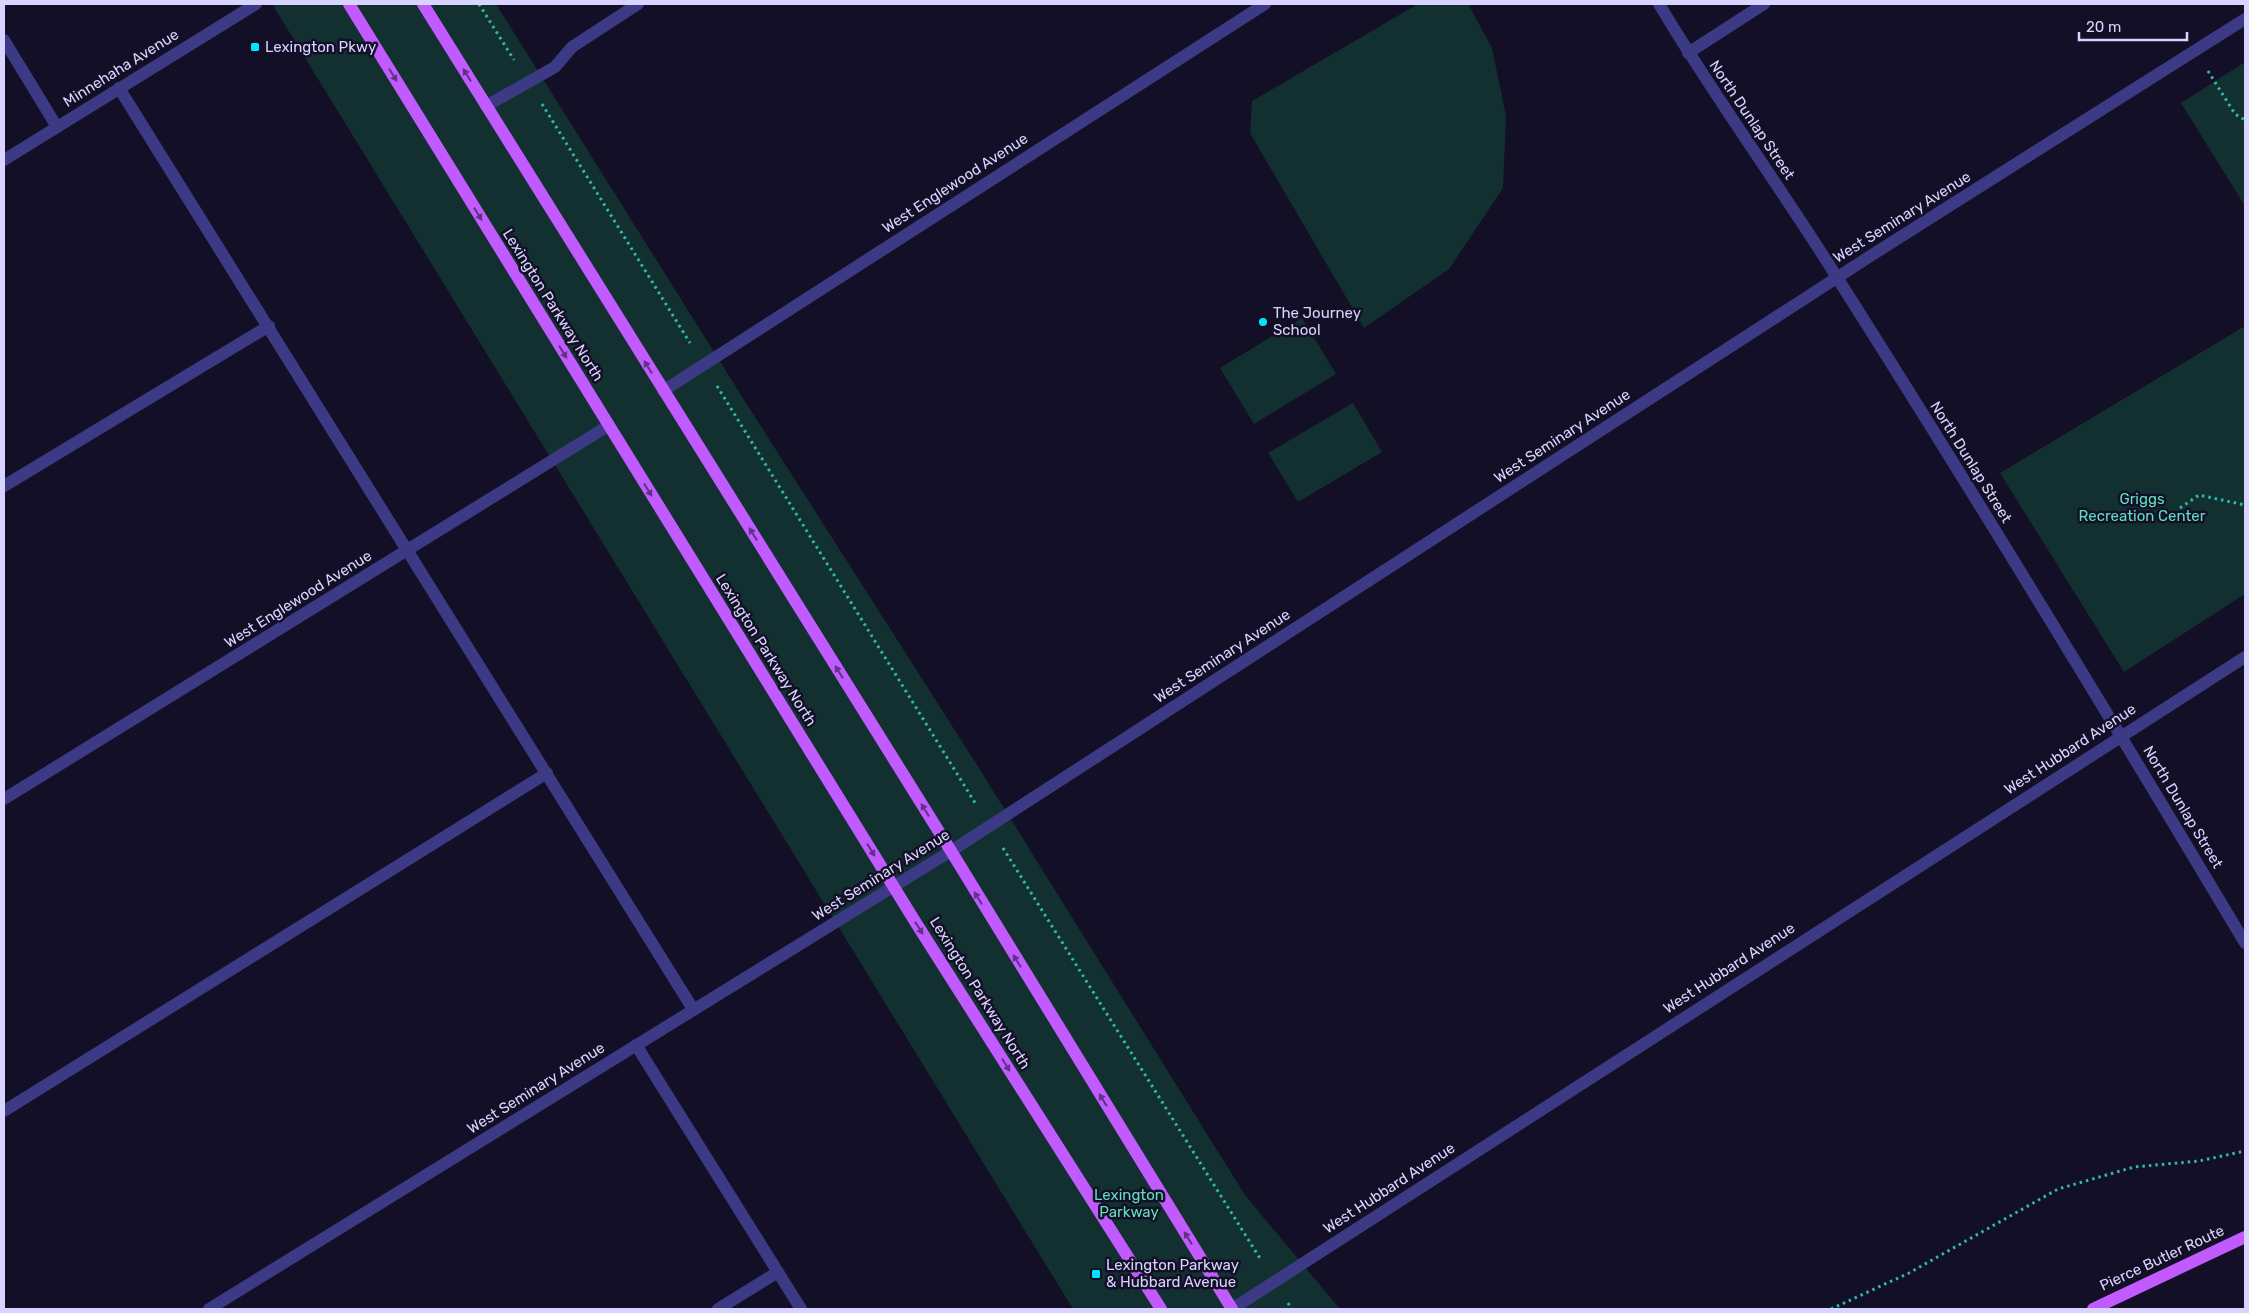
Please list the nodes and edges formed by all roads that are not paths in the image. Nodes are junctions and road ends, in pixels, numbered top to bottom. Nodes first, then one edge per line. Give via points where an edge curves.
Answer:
1 (256, 4) edge
2 (349, 4) edge
3 (423, 4) edge
4 (638, 4) edge
5 (1265, 4) edge
6 (1659, 4) edge
7 (1764, 4) edge
8 (2245, 20) edge
9 (4, 40) edge
10 (1688, 52) junction
11 (119, 88) junction
12 (486, 106) junction
13 (56, 127) junction
14 (4, 160) edge
15 (1838, 277) junction
16 (269, 326) junction
17 (663, 390) junction
18 (608, 426) junction
19 (4, 486) edge
20 (408, 550) junction
21 (2245, 657) edge
22 (2121, 736) junction
23 (547, 773) junction
24 (4, 799) edge
25 (951, 851) junction
26 (893, 886) junction
27 (2245, 943) edge
28 (693, 1009) junction
29 (636, 1045) junction
30 (4, 1112) edge
31 (2245, 1237) edge
32 (778, 1272) junction
33 (209, 1309) edge
34 (718, 1309) edge
35 (801, 1309) edge
36 (1161, 1309) edge
37 (1232, 1309) edge
38 (2094, 1309) edge

1 - 11 street, Minnehaha Avenue
2 -> 18 main road, Lexington Parkway North
12 -> 3 main road
4 - 12 street via 572,47 555,67
5 - 17 street, West Englewood Avenue
6 - 10 street, North Dunlap Street
7 - 10 street
8 - 15 street, West Seminary Avenue
9 - 13 street
10 - 15 street, North Dunlap Street
11 - 13 street, Minnehaha Avenue
11 - 16 street
17 -> 12 main road
13 - 14 street, Minnehaha Avenue
15 - 22 street, North Dunlap Street
15 - 25 street, West Seminary Avenue
16 - 19 street
16 - 20 street
25 -> 17 main road
18 - 20 street, West Englewood Avenue
18 -> 26 main road, Lexington Parkway North
20 - 23 street
20 - 24 street, West Englewood Avenue
21 - 22 street, West Hubbard Avenue
22 - 27 street, North Dunlap Street
22 - 37 street, West Hubbard Avenue
23 - 28 street
23 - 30 street
25 - 26 street, West Seminary Avenue
37 -> 25 main road
26 - 28 street, West Seminary Avenue
26 -> 36 main road, Lexington Parkway North
28 - 29 street, West Seminary Avenue
29 - 32 street
29 - 33 street, West Seminary Avenue
31 - 38 main road, Pierce Butler Route
32 - 34 street
32 - 35 street

